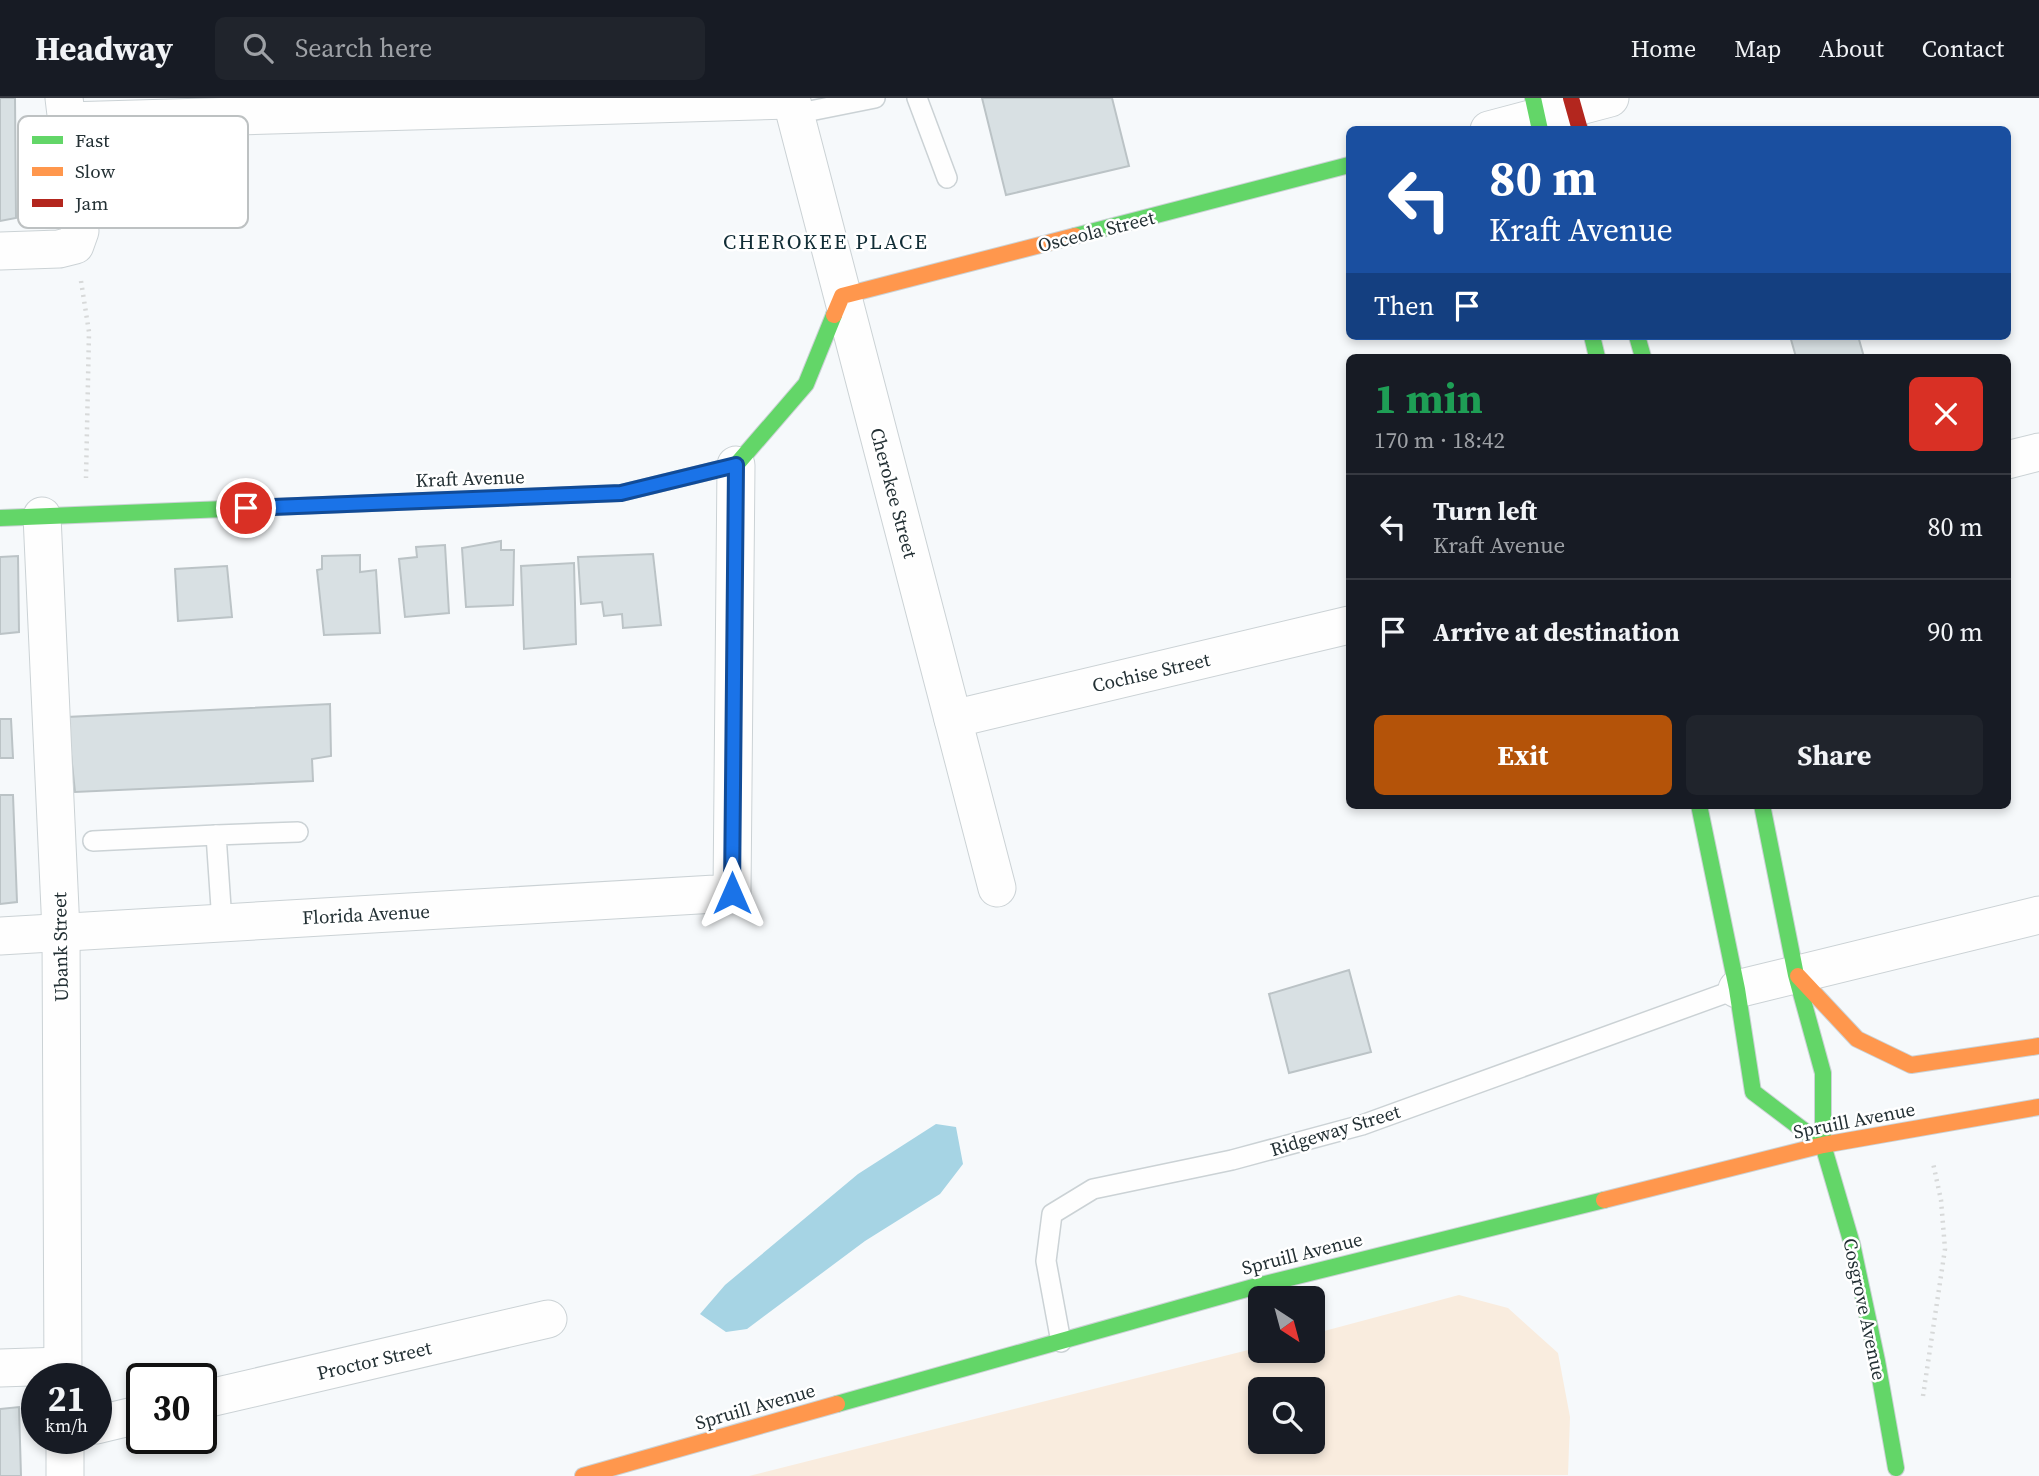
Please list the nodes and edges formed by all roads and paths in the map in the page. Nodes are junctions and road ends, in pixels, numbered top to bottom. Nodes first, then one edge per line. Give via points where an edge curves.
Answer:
1 (875, 98) edge
2 (916, 98) edge
3 (1610, 98) edge
4 (792, 104) edge
5 (65, 109) edge
6 (1575, 112) edge
7 (1537, 115) edge
8 (1502, 126) edge
9 (1346, 166) edge
10 (947, 178) dead end
11 (80, 228) edge
12 (75, 245) junction
13 (0, 251) edge
14 (842, 296) junction
15 (2039, 452) edge
16 (2011, 459) edge
17 (736, 465) junction
18 (85, 514) junction
19 (42, 516) junction
20 (0, 518) edge
21 (1346, 626) edge
22 (953, 719) junction
23 (1700, 809) edge
24 (1763, 809) edge
25 (298, 832) dead end
26 (216, 835) junction
27 (93, 841) dead end
28 (997, 888) dead end
29 (2039, 915) edge
30 (222, 922) junction
31 (61, 931) junction
32 (0, 936) edge
33 (1796, 975) junction
34 (1737, 989) junction
35 (2039, 1046) edge
36 (2039, 1107) edge
37 (1925, 1128) junction
38 (1823, 1144) junction
39 (548, 1319) dead end
40 (1061, 1342) junction
41 (62, 1363) edge
42 (0, 1368) edge
43 (21, 1370) edge
44 (217, 1396) edge
45 (1921, 1408) dead end
46 (65, 1454) edge
47 (1896, 1472) edge
48 (65, 1476) edge
49 (583, 1476) edge

1 - 4 lane
2 - 10 lane
3 - 6 street
4 - 5 street
4 - 14 street, Cherokee Street
6 - 7 street
7 - 8 street
9 - 14 street, Osceola Street
11 - 12 street
12 - 13 street
12 - 18 path via 89,332
14 - 17 street via 806,384
14 - 22 street, Cherokee Street
15 - 16 street
17 - 18 street, Kraft Avenue via 621,493
17 - 30 street, Florida Avenue via 732,893
18 - 19 street, Kraft Avenue
19 - 20 street, Kraft Avenue
19 - 31 street, Ubank Street
21 - 22 street, Cochise Street
22 - 28 street, Cherokee Street
23 - 34 street
24 - 33 street, Cosgrove Avenue
25 - 26 lane
26 - 27 lane
26 - 30 lane
29 - 33 street
30 - 31 street, Florida Avenue
31 - 32 street, Florida Avenue
31 - 41 street, Ubank Street
33 - 34 street
33 - 35 street via 1857,1039 1911,1065
33 - 38 street, Cosgrove Avenue via 1823,1073
34 - 38 street via 1753,1092
34 - 40 lane, Ridgeway Street via 1362,1125 1232,1160 1093,1189 1052,1214 1046,1261
36 - 37 street, Spruill Avenue
37 - 38 street, Spruill Avenue
37 - 45 path via 1941,1200 1945,1249
38 - 40 street, Spruill Avenue via 1257,1286
38 - 47 street, Cosgrove Avenue via 1854,1257
39 - 44 street, Proctor Street
40 - 49 street, Spruill Avenue
42 - 43 street
46 - 48 street

